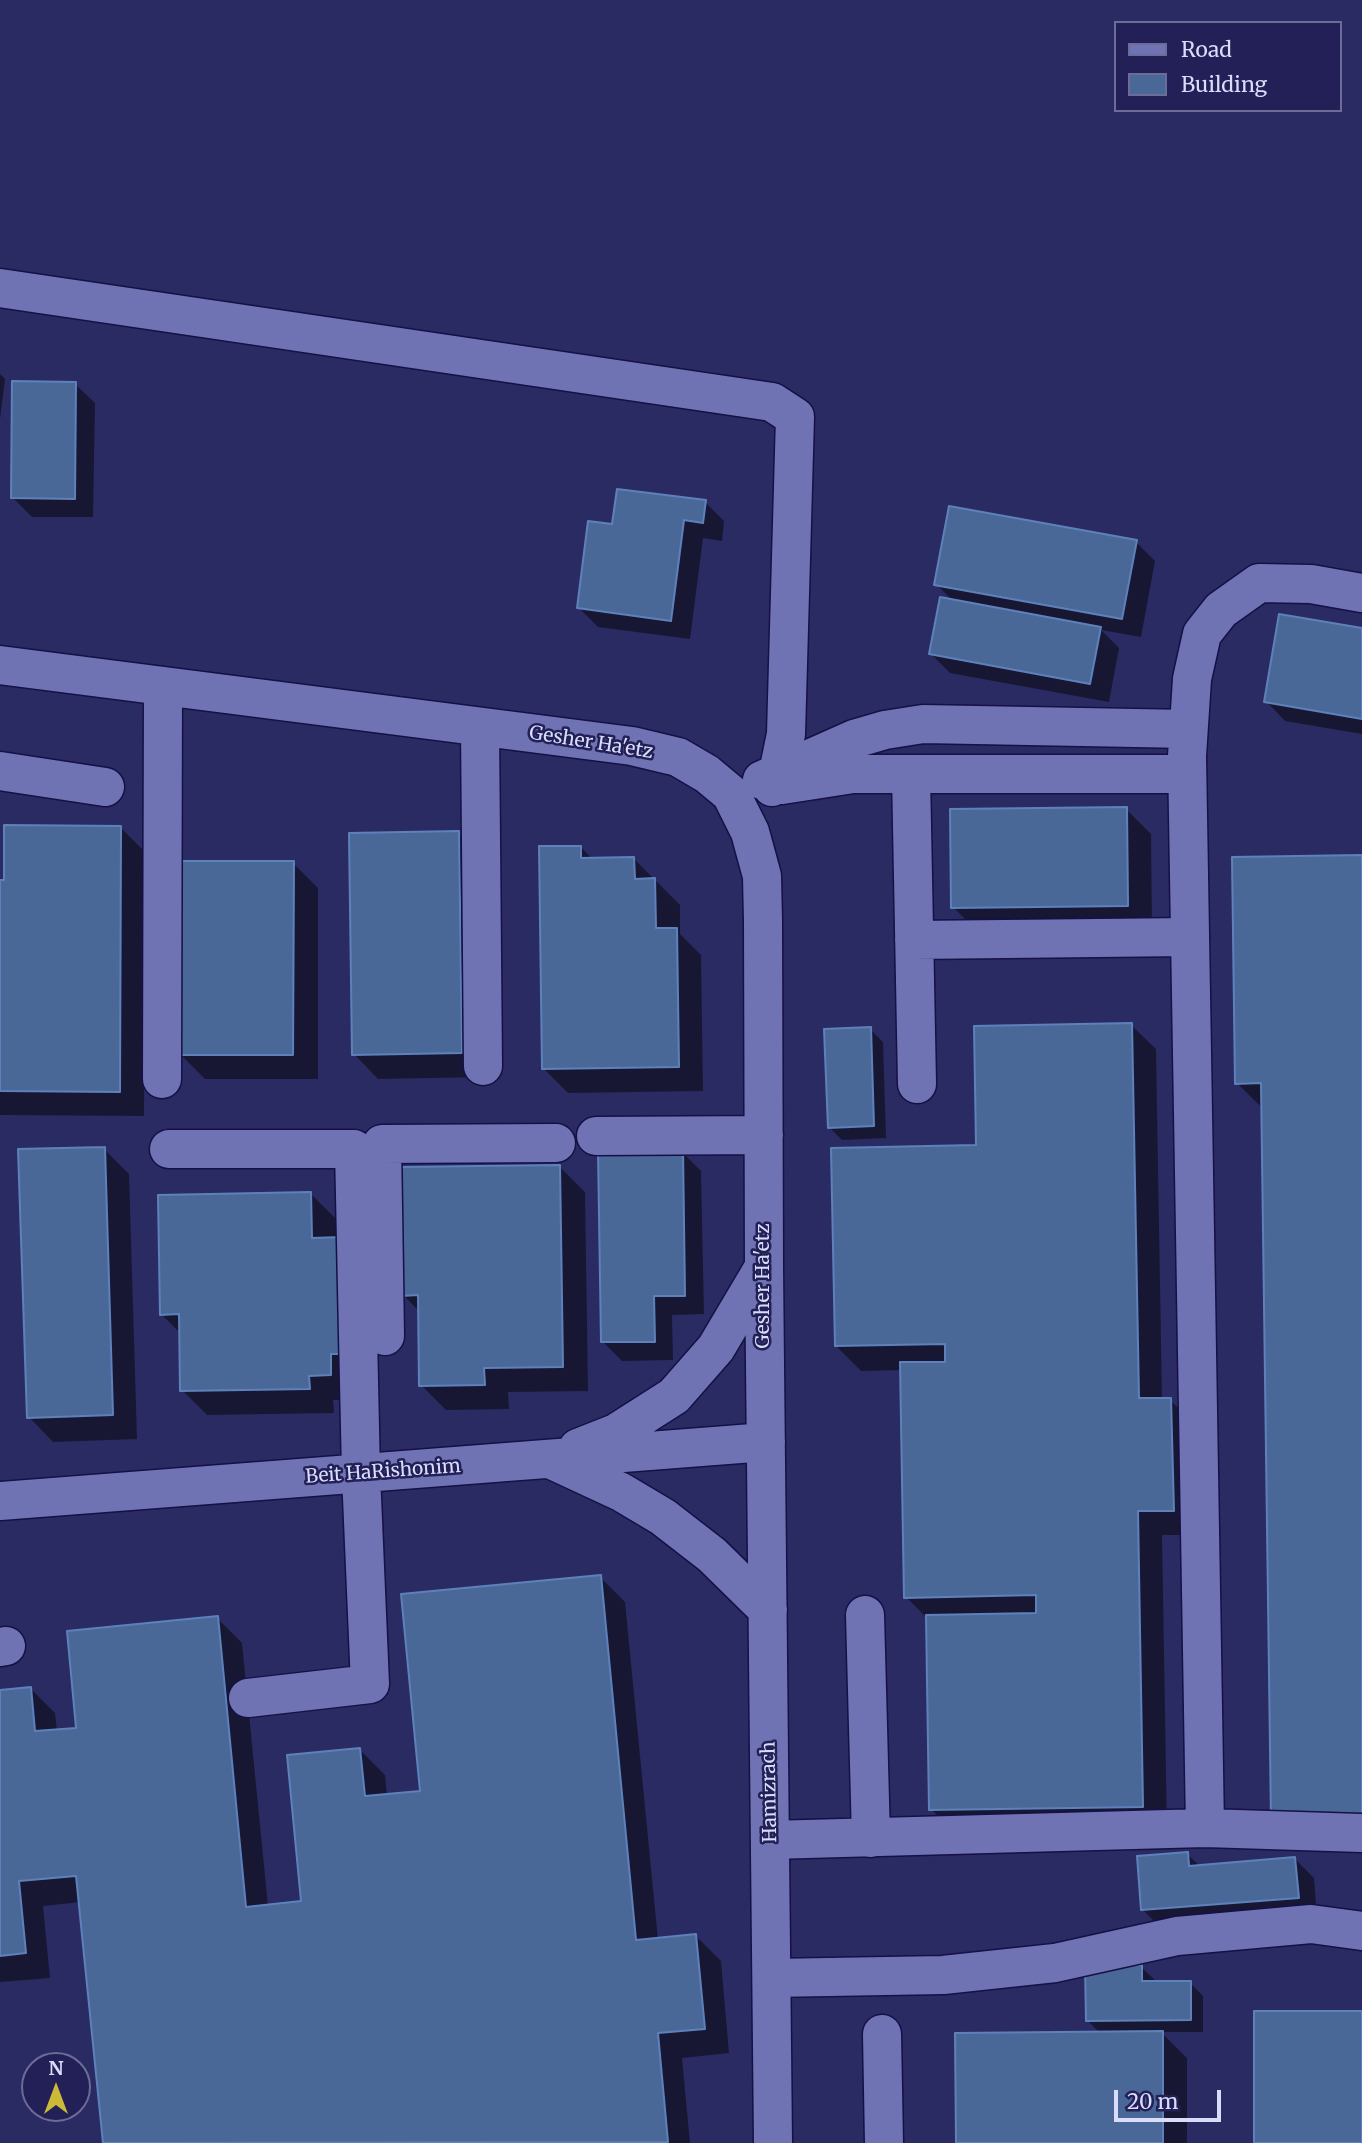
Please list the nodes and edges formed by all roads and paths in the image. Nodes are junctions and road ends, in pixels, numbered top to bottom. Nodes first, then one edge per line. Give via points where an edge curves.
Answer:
1 (0, 288) edge
2 (1362, 593) edge
3 (0, 665) edge
4 (163, 686) junction
5 (480, 727) junction
6 (1188, 729) junction
7 (0, 771) edge
8 (911, 774) junction
9 (1187, 774) junction
10 (775, 780) junction
11 (105, 787) dead end
12 (731, 794) junction
13 (1189, 937) junction
14 (915, 940) junction
15 (483, 1066) dead end
16 (162, 1079) dead end
17 (918, 1084) dead end
18 (764, 1135) junction
19 (596, 1136) dead end
20 (556, 1143) dead end
21 (169, 1149) dead end
22 (764, 1267) junction
23 (766, 1442) junction
24 (550, 1460) junction
25 (374, 1473) junction
26 (0, 1501) edge
27 (768, 1609) junction
28 (865, 1615) dead end
29 (248, 1698) dead end
30 (1205, 1828) junction
31 (1362, 1833) edge
32 (870, 1838) junction
33 (770, 1840) junction
34 (1362, 1931) edge
35 (772, 1978) junction
36 (882, 2034) dead end
37 (774, 2143) edge
38 (884, 2143) edge

1 - 10 street via 772,402 795,417 786,734
2 - 6 street via 1311,584 1259,583 1220,610 1202,634
3 - 4 street, Gesher Ha'etz
4 - 5 street, Gesher Ha'etz
4 - 16 street
5 - 12 street, Gesher Ha'etz via 632,746 678,757
5 - 15 street
6 - 9 street
6 - 10 street via 923,724 853,738
7 - 11 street
8 - 9 street
8 - 10 street
8 - 14 street
9 - 13 street
10 - 12 street
12 - 18 street, Gesher Ha'etz via 750,832 762,876
13 - 14 street
13 - 30 street
14 - 17 street
18 - 19 street
18 - 22 street, Gesher Ha'etz
20 - 25 street via 382,1144
21 - 25 street via 354,1149
22 - 23 street, Gesher Ha'etz
22 - 24 street via 716,1348 674,1396 616,1433
23 - 24 street, Beit HaRishonim
23 - 27 street, Hamizrach
24 - 25 street, Beit HaRishonim
24 - 27 street via 663,1517 712,1555
25 - 26 street, Beit HaRishonim
25 - 29 street via 370,1684
27 - 33 street, Hamizrach
28 - 32 street
30 - 31 street
30 - 32 street
32 - 33 street
33 - 35 street, Hamizrach
34 - 35 street via 1311,1924 1177,1936 1055,1963 943,1975
35 - 37 street, Hamizrach
36 - 38 street

